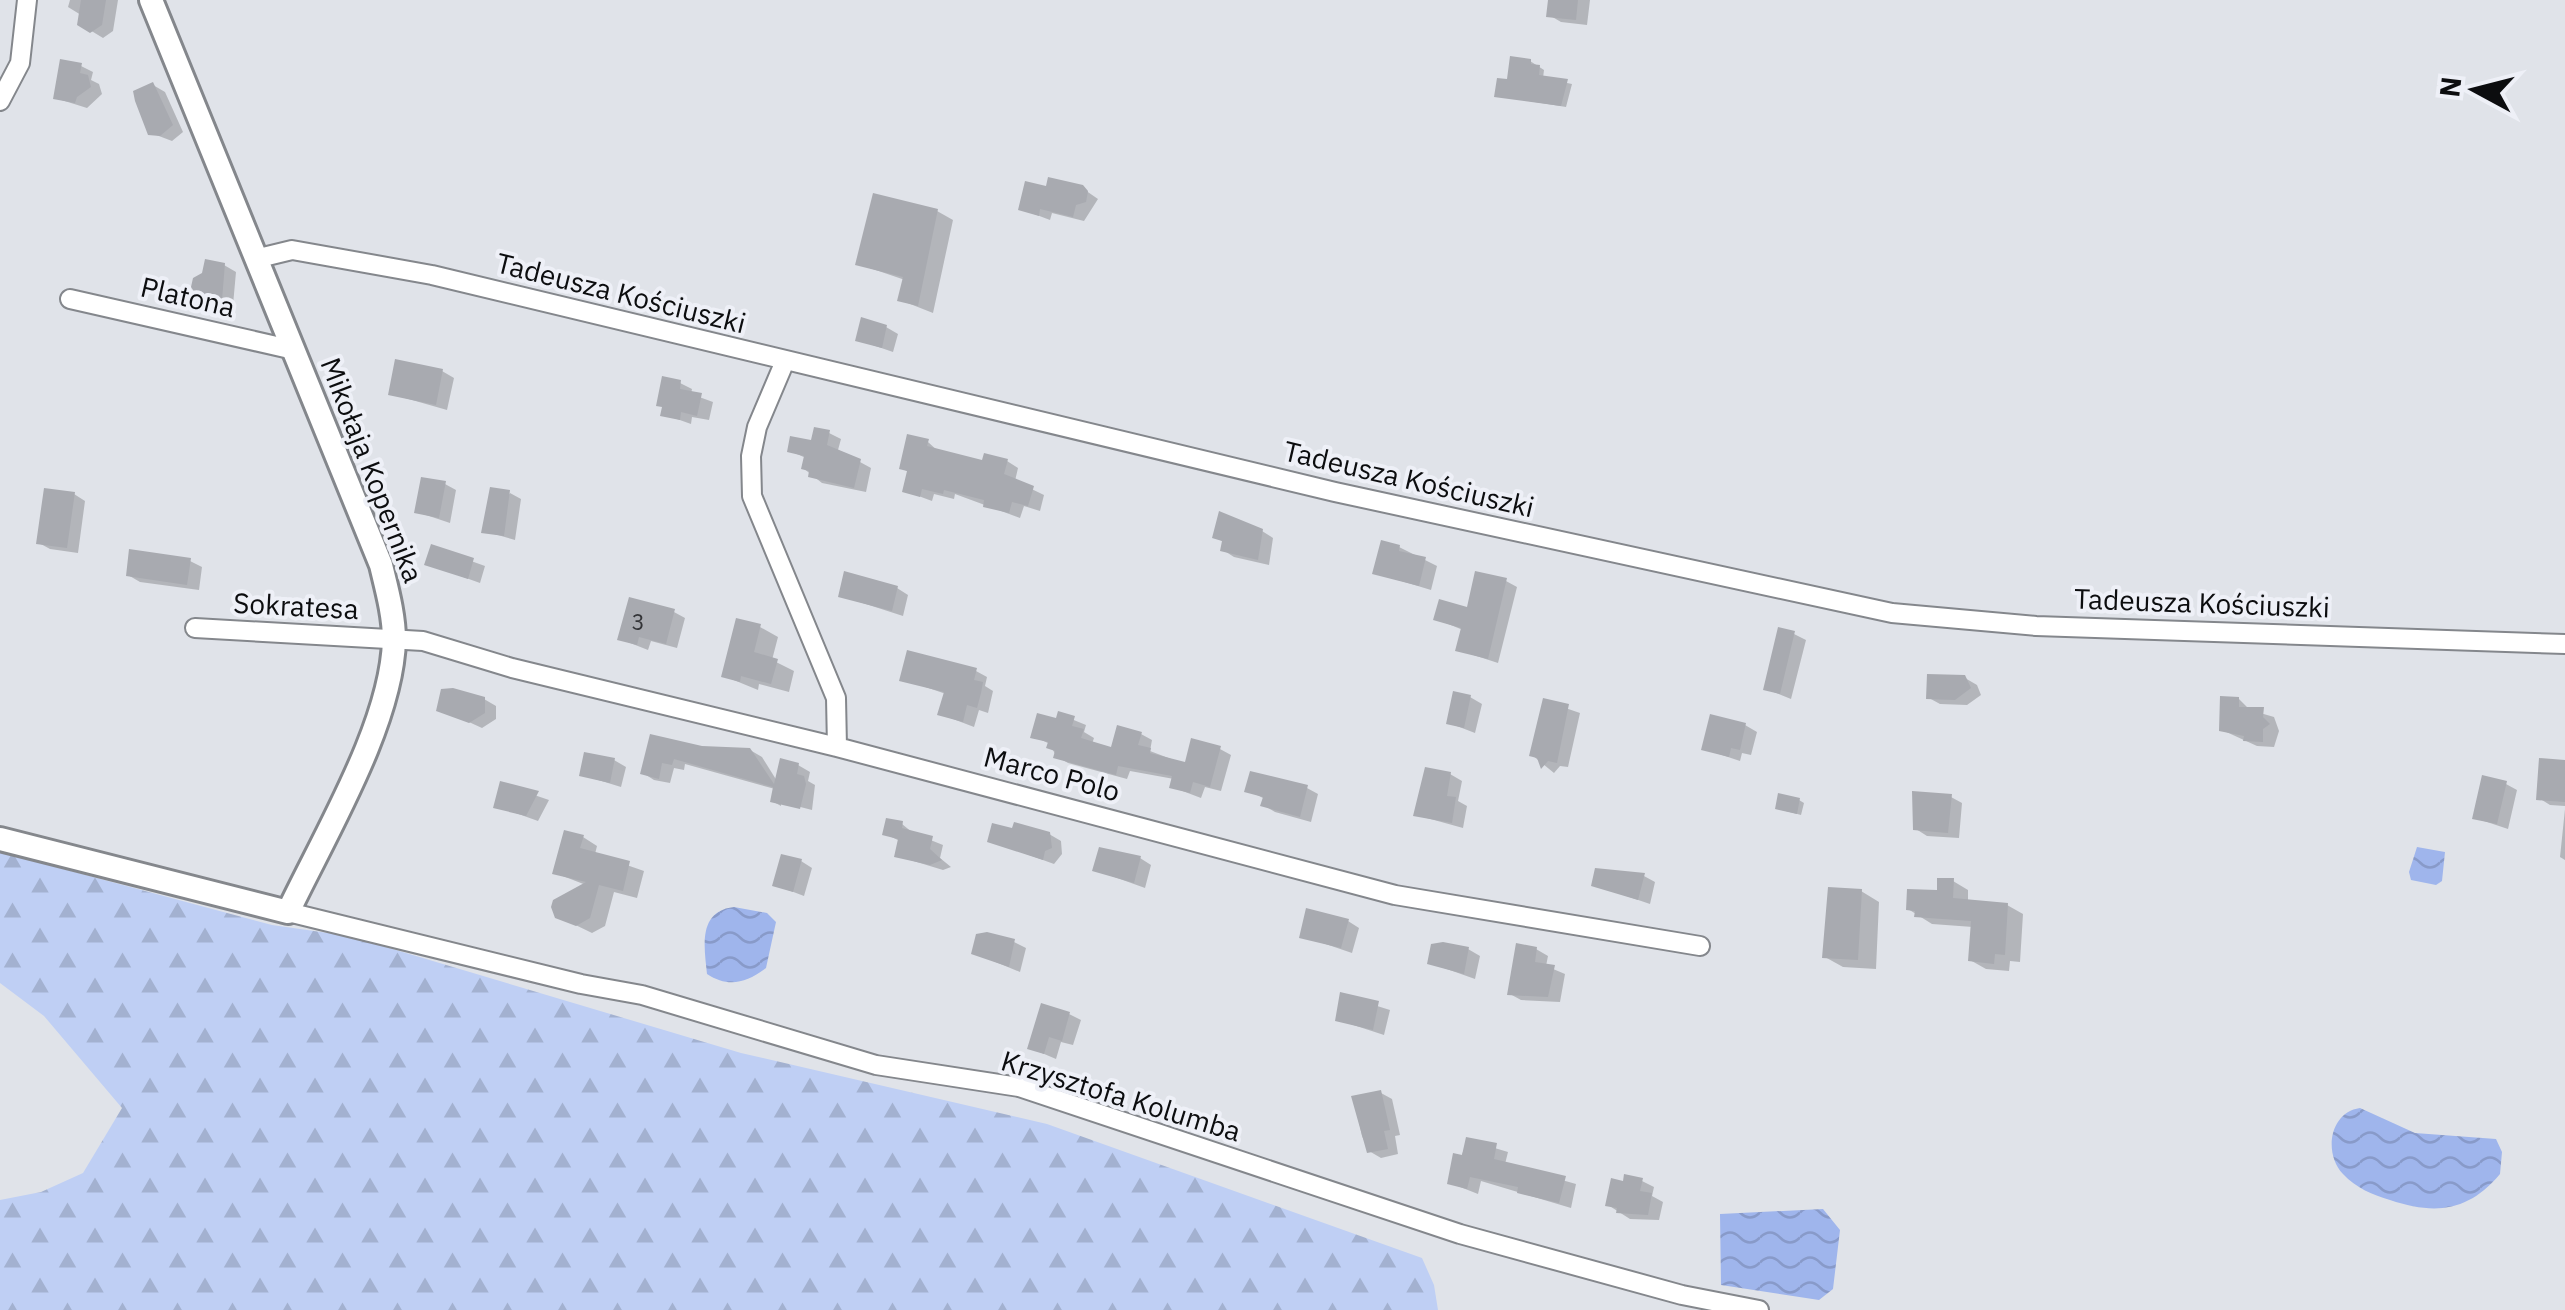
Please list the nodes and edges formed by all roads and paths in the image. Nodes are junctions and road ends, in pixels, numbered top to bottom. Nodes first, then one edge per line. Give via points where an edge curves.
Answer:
1 (27, 0) edge
2 (151, 0) edge
3 (0, 101) edge
4 (259, 258) junction
5 (70, 299) dead end
6 (294, 350) junction
7 (785, 361) junction
8 (195, 628) dead end
9 (394, 640) junction
10 (2565, 644) edge
11 (837, 747) junction
12 (0, 839) edge
13 (288, 912) junction
14 (1700, 946) dead end
15 (1759, 1310) edge

1 - 3 street via 20,63
2 - 4 street, Mikołaja Kopernika
4 - 6 street, Mikołaja Kopernika
4 - 7 street, Tadeusza Kościuszki via 292,250 432,275
5 - 6 street, Platona
6 - 9 street, Mikołaja Kopernika via 382,564
7 - 10 street, Tadeusza Kościuszki via 1351,495 1892,613 2036,626
7 - 11 street via 757,426 752,496 836,698
8 - 9 street, Sokratesa
9 - 11 street, Marco Polo via 424,641
9 - 13 street, Mikołaja Kopernika via 379,716
11 - 14 street, Marco Polo via 1395,894
12 - 13 street
13 - 15 street, Krzysztofa Kolumba via 642,995 876,1065 1019,1087 1460,1234

